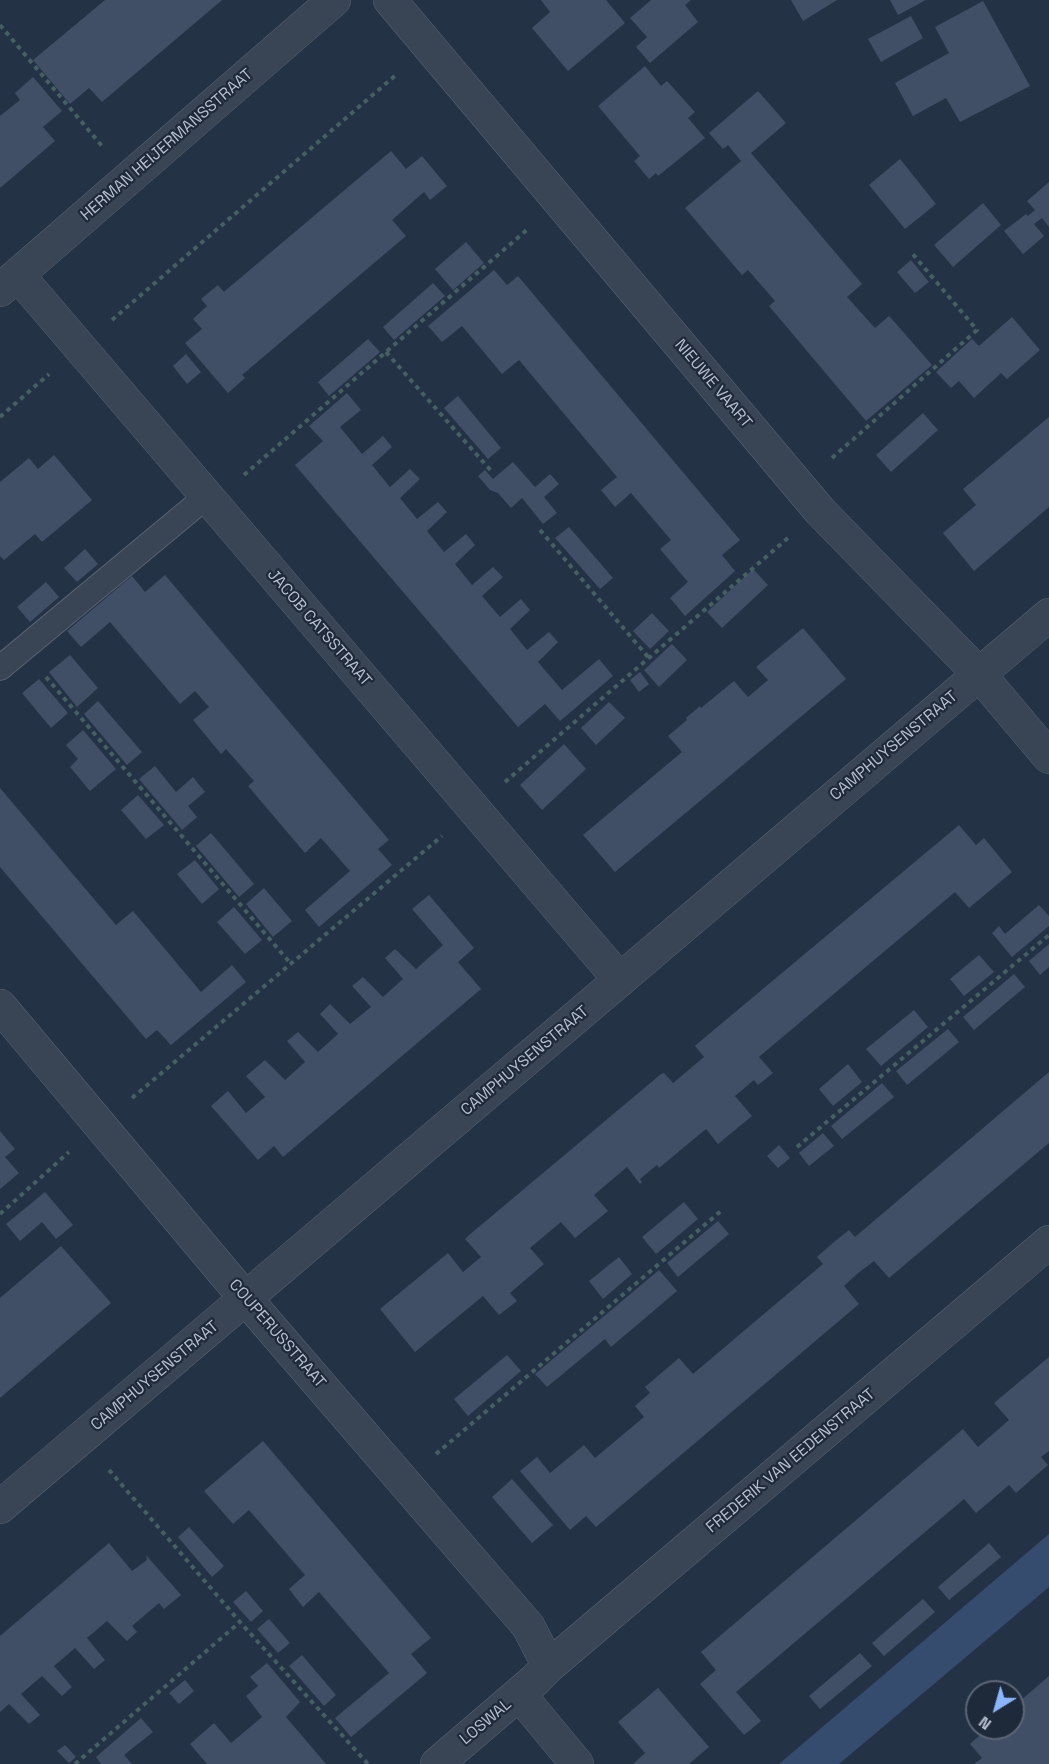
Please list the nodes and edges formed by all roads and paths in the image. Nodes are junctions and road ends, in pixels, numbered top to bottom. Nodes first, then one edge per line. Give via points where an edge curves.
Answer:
1 (334, 0) edge
2 (390, 0) edge
3 (0, 25) edge
4 (429, 47) junction
5 (129, 178) junction
6 (560, 202) junction
7 (911, 252) dead end
8 (9, 283) edge
9 (80, 348) junction
10 (386, 352) junction
11 (0, 417) edge
12 (492, 472) dead end
13 (810, 498) junction
14 (209, 499) junction
15 (540, 530) dead end
16 (1049, 615) edge
17 (22, 650) junction
18 (648, 657) junction
19 (0, 668) edge
20 (978, 674) junction
21 (1049, 757) edge
22 (474, 809) junction
23 (1049, 935) edge
24 (291, 964) junction
25 (620, 980) junction
26 (0, 1006) edge
27 (100, 1125) junction
28 (797, 1147) dead end
29 (721, 1210) dead end
30 (0, 1214) edge
31 (1049, 1242) edge
32 (246, 1299) junction
33 (82, 1438) junction
34 (403, 1482) junction
35 (0, 1507) edge
36 (240, 1622) junction
37 (535, 1680) junction
38 (75, 1764) edge
39 (368, 1764) edge
40 (437, 1764) edge
41 (577, 1764) edge

1 - 5 street, HERMAN HEIJERMANSSTRAAT
2 - 4 street, NIEUWE VAART
3 - 5 path
4 - 6 street, NIEUWE VAART
4 - 9 path
5 - 8 street, HERMAN HEIJERMANSSTRAAT
6 - 10 path
6 - 13 street, NIEUWE VAART
7 - 13 path via 977,330
8 - 9 street, JACOB CATSSTRAAT
9 - 11 path
9 - 14 street, JACOB CATSSTRAAT
10 - 12 path
10 - 14 path
13 - 18 path
13 - 20 street, NIEUWE VAART
14 - 17 lane
14 - 22 street, JACOB CATSSTRAAT
15 - 18 path
16 - 20 street, CAMPHUYSENSTRAAT
17 - 19 lane
17 - 24 path
18 - 22 path
20 - 21 street, NIEUWE VAART
20 - 25 street, CAMPHUYSENSTRAAT
22 - 24 path
22 - 25 street, JACOB CATSSTRAAT
23 - 28 path
24 - 27 path
25 - 32 street, CAMPHUYSENSTRAAT
26 - 27 street, COUPERUSSTRAAT
27 - 30 path
27 - 32 street, COUPERUSSTRAAT
29 - 34 path
31 - 37 street, FREDERIK VAN EEDENSTRAAT
32 - 33 street, CAMPHUYSENSTRAAT
32 - 34 street, COUPERUSSTRAAT
33 - 35 street, CAMPHUYSENSTRAAT
33 - 36 path
34 - 37 street, COUPERUSSTRAAT via 528,1626
36 - 38 path
36 - 39 path
37 - 40 street, LOSWAL
37 - 41 street, COUPERUSSTRAAT

